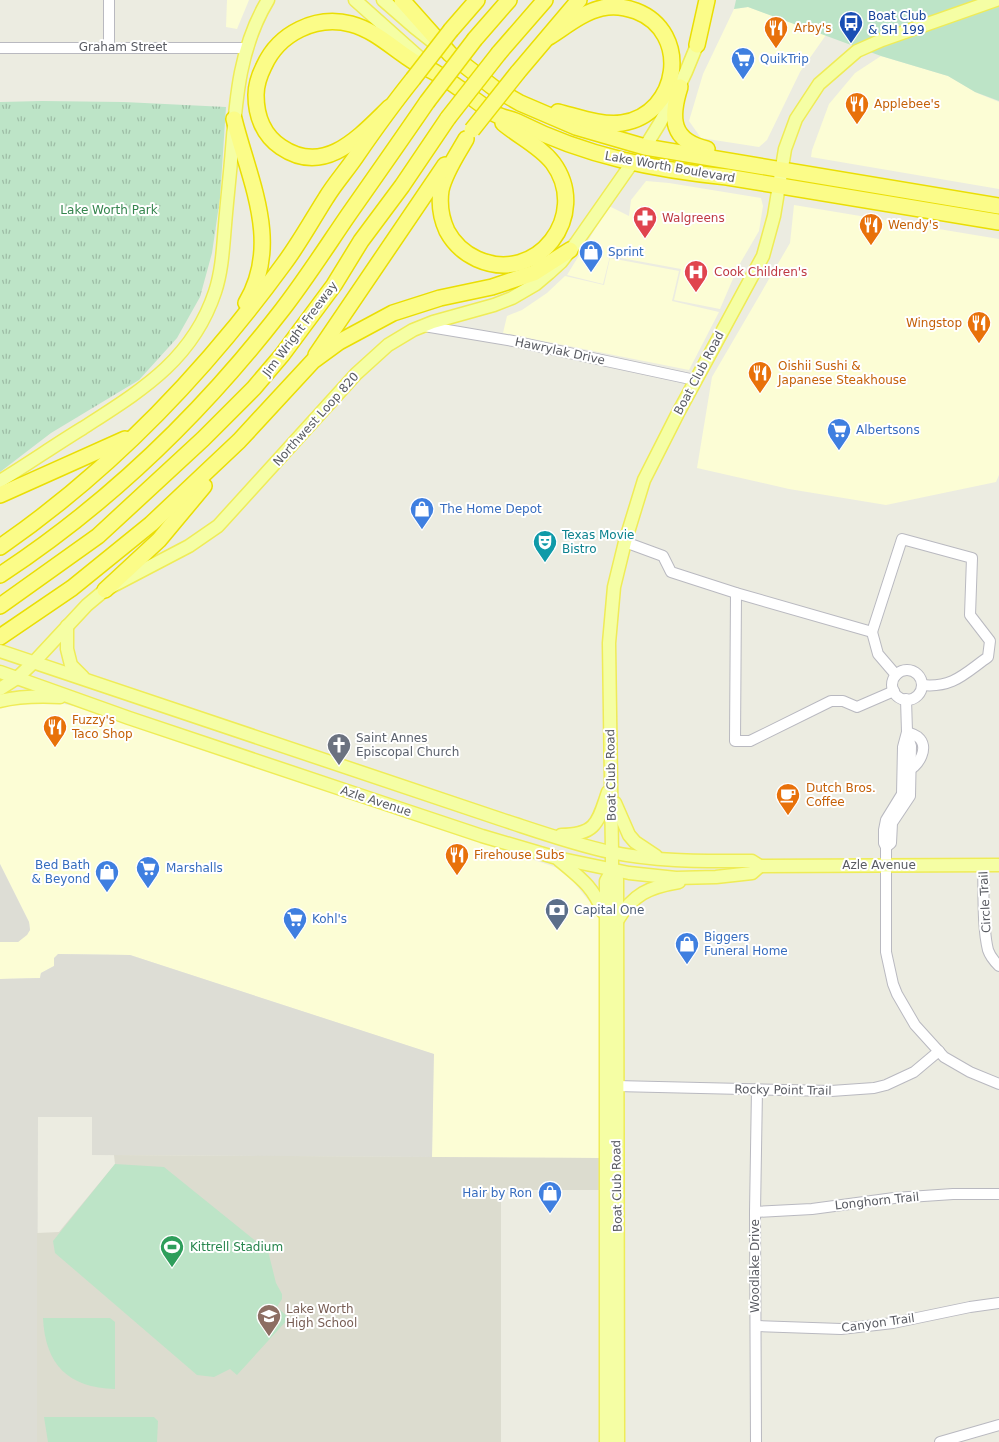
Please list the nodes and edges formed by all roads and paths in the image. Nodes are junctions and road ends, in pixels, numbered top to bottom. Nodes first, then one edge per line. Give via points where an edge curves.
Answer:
1 (109, 0) edge
2 (268, 0) edge
3 (355, 0) edge
4 (384, 0) edge
5 (402, 0) edge
6 (472, 0) edge
7 (477, 0) edge
8 (509, 0) edge
9 (545, 0) edge
10 (579, 0) edge
11 (707, 0) edge
12 (996, 0) edge
13 (464, 16) junction
14 (549, 37) junction
15 (697, 45) joint
16 (109, 47) junction
17 (0, 48) edge
18 (246, 48) junction
19 (450, 54) junction
20 (436, 73) junction
21 (680, 87) junction
22 (494, 88) junction
23 (390, 107) junction
24 (498, 115) junction
25 (234, 119) junction
26 (469, 134) junction
27 (644, 147) junction
28 (725, 160) junction
29 (632, 162) junction
30 (782, 170) junction
31 (779, 186) junction
32 (999, 206) edge
33 (999, 222) edge
34 (570, 250) junction
35 (424, 326) junction
36 (229, 337) junction
37 (313, 360) junction
38 (695, 380) junction
39 (138, 433) junction
40 (239, 441) junction
41 (0, 481) edge
42 (0, 495) edge
43 (624, 542) junction
44 (0, 547) edge
45 (0, 575) edge
46 (104, 590) junction
47 (736, 593) junction
48 (0, 606) edge
49 (67, 626) junction
50 (872, 632) junction
51 (0, 637) edge
52 (6, 653) edge
53 (34, 662) junction
54 (0, 672) edge
55 (896, 675) junction
56 (17, 678) junction
57 (86, 680) junction
58 (922, 686) junction
59 (0, 690) edge
60 (894, 691) junction
61 (72, 697) junction
62 (906, 699) junction
63 (0, 701) edge
64 (907, 732) junction
65 (907, 771) junction
66 (380, 780) junction
67 (611, 785) junction
68 (432, 796) junction
69 (374, 800) junction
70 (424, 817) junction
71 (552, 836) junction
72 (612, 852) junction
73 (557, 858) junction
74 (658, 858) junction
75 (886, 865) junction
76 (983, 865) junction
77 (999, 865) edge
78 (760, 866) junction
79 (612, 870) junction
80 (716, 877) junction
81 (611, 921) junction
82 (999, 966) edge
83 (939, 1051) junction
84 (999, 1084) edge
85 (616, 1086) junction
86 (757, 1089) junction
87 (999, 1194) edge
88 (755, 1212) junction
89 (999, 1303) edge
90 (756, 1326) junction
91 (999, 1425) edge
92 (965, 1438) edge
93 (606, 1442) edge
94 (618, 1442) edge
95 (756, 1442) edge
96 (940, 1442) edge

1 - 16 street
2 - 18 main road
3 - 20 main road, Lake Worth Boulevard
4 - 19 main road, Lake Worth Boulevard
5 - 19 highway
6 - 13 highway
7 - 13 highway
8 - 45 highway, Jim Wright Freeway, bridge via 427,102 319,260 238,363 168,440 110,493
9 - 48 highway, Jim Wright Freeway, bridge via 448,118 334,284 254,388 98,536
10 - 14 highway
11 - 15 highway
12 - 30 main road, Boat Club Road via 882,40 846,59 819,84 802,107 791,130
13 - 23 highway, bridge
14 - 22 highway via 592,11 617,6 630,9 643,14 662,31 672,59 670,82 655,106 645,114 620,123 598,122 559,112
14 - 26 highway, bridge
15 - 21 main road
16 - 17 street, Graham Street
16 - 18 street, Graham Street
18 - 25 main road
19 - 22 highway, Lake Worth Boulevard
20 - 23 highway via 369,30 328,22 309,25 278,43 260,74 256,92 257,110 270,137 296,154 313,157 340,151
20 - 24 highway, Lake Worth Boulevard
21 - 27 main road
21 - 28 highway via 674,113 679,133 685,141 716,152
22 - 27 highway, Lake Worth Boulevard via 561,122
23 - 36 highway via 327,196 285,264
24 - 26 highway via 503,123 552,162 564,187 566,203 561,226 545,249 531,258 508,265 483,261 464,251 451,237 441,215 441,190
24 - 29 highway, Lake Worth Boulevard via 558,141
25 - 36 highway via 258,200 263,236 260,268 253,290
25 - 41 main road via 220,275 211,304 196,332 173,362 142,389
26 - 37 highway
27 - 28 highway, Lake Worth Boulevard
28 - 30 highway, Lake Worth Boulevard
29 - 31 highway, Lake Worth Boulevard
29 - 34 main road, Northwest Loop 820
30 - 31 main road, Boat Club Road
30 - 32 highway, Lake Worth Boulevard
31 - 33 highway, Lake Worth Boulevard
31 - 38 main road, Boat Club Road via 763,256
34 - 35 main road, Northwest Loop 820 via 542,279 512,298
34 - 37 highway via 534,273 393,313
35 - 38 street, Hawrylak Drive via 513,341
35 - 46 main road, Northwest Loop 820 via 395,340 373,358 211,531 189,546
36 - 39 highway
37 - 40 highway
38 - 43 main road, Boat Club Road via 644,480
39 - 42 highway
39 - 44 highway via 73,491
40 - 46 highway via 171,526
40 - 51 highway via 128,544 72,588
43 - 47 street via 663,556 671,572
43 - 67 main road, Boat Club Road via 614,587 610,636
46 - 49 main road, Northwest Loop 820
47 - 50 street
47 - 60 street via 734,742 750,741 831,701 843,701 857,707
49 - 53 main road, Northwest Loop 820
49 - 57 main road via 71,665
50 - 55 street via 878,654
50 - 58 street via 902,539 972,558 970,615 990,641 988,657 951,684
52 - 53 main road, Azle Avenue
53 - 56 main road, Northwest Loop 820
53 - 57 main road, Azle Avenue
54 - 56 main road, Azle Avenue
55 - 58 street via 912,671 920,676
55 - 60 street
56 - 59 main road, Northwest Loop 820
56 - 61 main road, Azle Avenue
57 - 66 main road, Azle Avenue
58 - 62 street via 918,694
60 - 62 street
61 - 63 main road via 30,696
61 - 69 main road, Azle Avenue
62 - 64 street
64 - 65 street via 903,747
64 - 65 street via 918,737 923,752 920,760
65 - 75 street via 902,794 884,830
66 - 68 main road, Azle Avenue
66 - 69 main road
67 - 71 main road, Azle Avenue via 592,828 581,833
67 - 72 main road, Boat Club Road
67 - 74 main road, Azle Avenue via 614,801 634,842
68 - 70 main road
68 - 71 main road, Azle Avenue
69 - 70 main road, Azle Avenue
70 - 73 main road, Azle Avenue
71 - 72 main road, Azle Avenue
72 - 74 main road, Azle Avenue
72 - 79 main road, Boat Club Road
73 - 79 main road, Azle Avenue
73 - 81 main road via 587,884
74 - 78 main road, Azle Avenue via 752,861
75 - 76 main road, Azle Avenue
75 - 78 main road, Azle Avenue
75 - 83 street via 886,952 893,984 915,1025
76 - 77 main road, Azle Avenue
76 - 82 street, Circle Trail via 988,951
78 - 80 main road, Azle Avenue via 752,873
79 - 80 main road, Azle Avenue via 653,876
79 - 81 main road, Boat Club Road via 617,879
80 - 81 main road via 668,884 644,892
81 - 85 main road, Boat Club Road
81 - 93 main road, Boat Club Road
83 - 84 street via 970,1072
83 - 86 street, Rocky Point Trail via 914,1072 874,1088 832,1091
85 - 86 street, Rocky Point Trail
85 - 94 main road, Boat Club Road
86 - 88 street, Woodlake Drive
87 - 88 street, Longhorn Trail via 894,1198
88 - 90 street, Woodlake Drive
89 - 90 street, Canyon Trail via 894,1323 841,1329
90 - 95 street, Woodlake Drive
91 - 92 street
92 - 96 street

